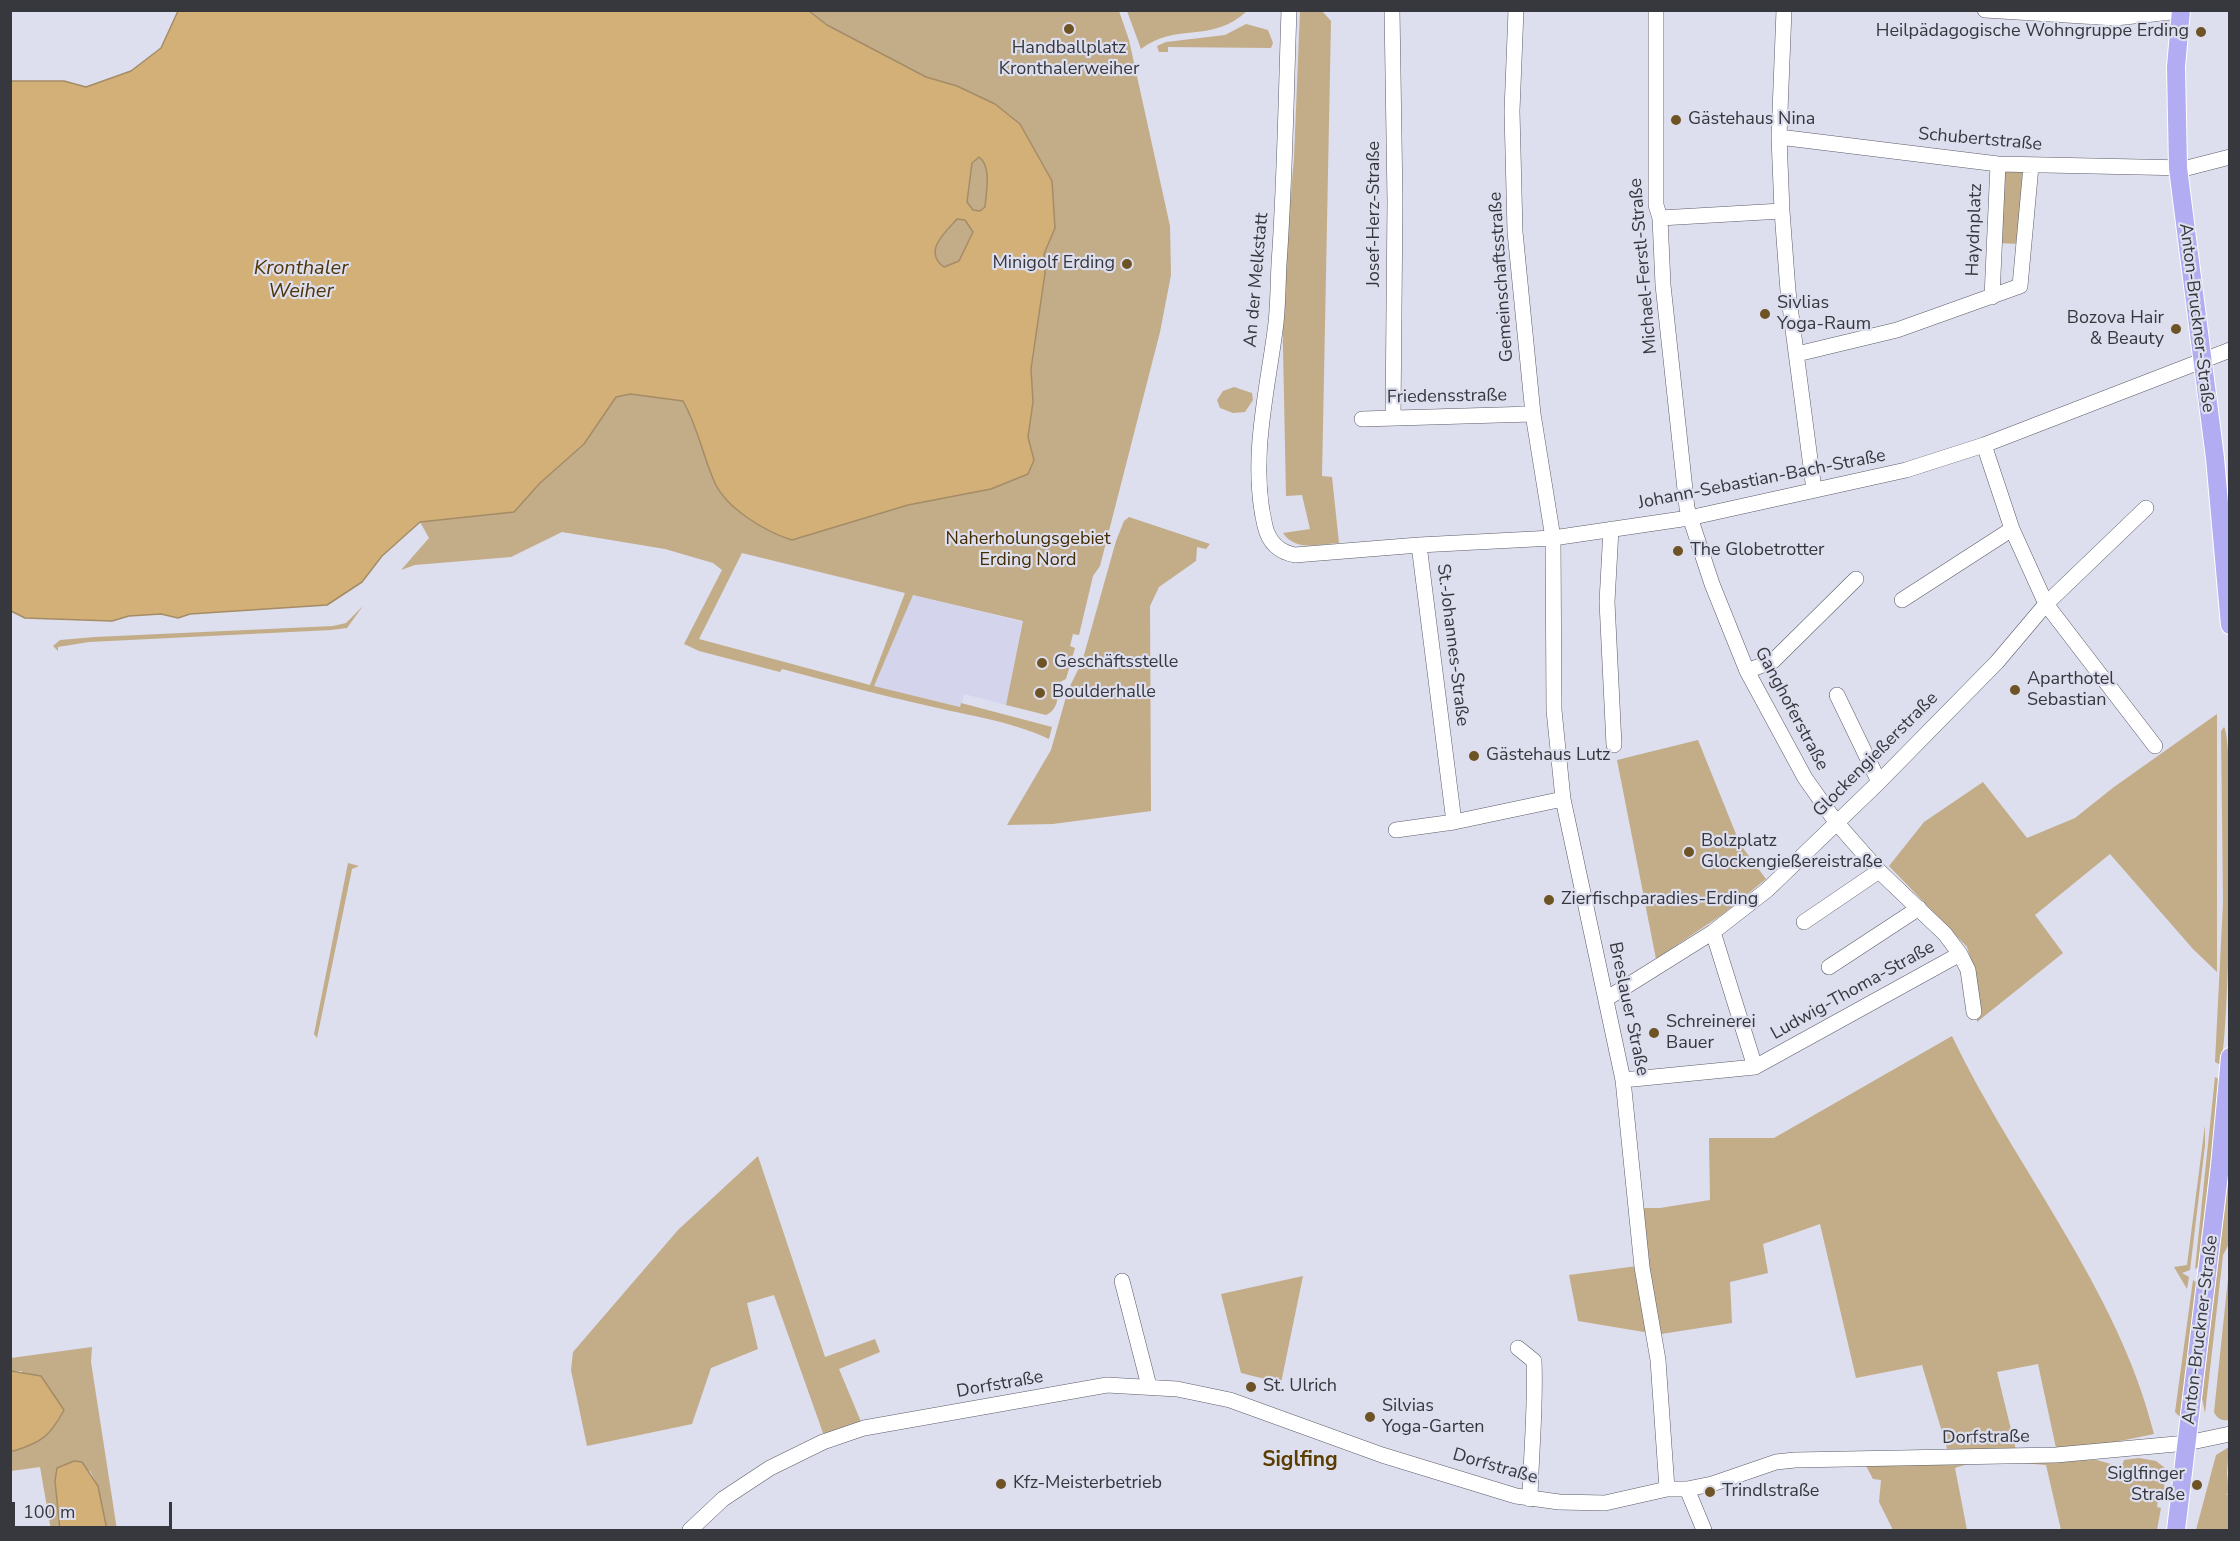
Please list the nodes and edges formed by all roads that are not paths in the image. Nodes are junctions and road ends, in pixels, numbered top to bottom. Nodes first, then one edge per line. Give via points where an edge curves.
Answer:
1 (1289, 10) edge
2 (1392, 10) edge
3 (1516, 10) edge
4 (1656, 10) edge
5 (1784, 10) edge
6 (1985, 10) edge
7 (2181, 11) edge
8 (1779, 137) junction
9 (2229, 157) edge
10 (1998, 164) junction
11 (2031, 166) junction
12 (2178, 168) junction
13 (1782, 211) junction
14 (1660, 218) junction
15 (1992, 297) junction
16 (2229, 350) edge
17 (1797, 354) junction
18 (2202, 361) junction
19 (1533, 414) junction
20 (1393, 418) junction
21 (1362, 419) dead end
22 (1984, 445) junction
23 (1814, 490) junction
24 (2146, 508) dead end
25 (1689, 518) junction
26 (1611, 529) junction
27 (2012, 530) junction
28 (1553, 538) junction
29 (1419, 545) junction
30 (1277, 548) joint
31 (1856, 579) dead end
32 (1902, 600) dead end
33 (2046, 604) junction
34 (2229, 626) edge
35 (1747, 671) junction
36 (1838, 695) dead end
37 (1614, 745) dead end
38 (2155, 746) dead end
39 (1879, 782) junction
40 (1563, 799) junction
41 (1454, 822) junction
42 (1836, 822) junction
43 (1396, 830) dead end
44 (1879, 871) junction
45 (1919, 908) junction
46 (1804, 922) dead end
47 (1713, 932) junction
48 (1960, 954) junction
49 (1829, 967) dead end
50 (1606, 999) junction
51 (1974, 1012) dead end
52 (2229, 1057) edge
53 (1755, 1067) junction
54 (1623, 1080) junction
55 (1122, 1281) dead end
56 (1518, 1348) dead end
57 (1149, 1386) junction
58 (2229, 1434) edge
59 (2187, 1443) junction
60 (1667, 1488) junction
61 (1687, 1489) junction
62 (1530, 1499) junction
63 (690, 1530) edge
64 (1704, 1530) edge
65 (2176, 1530) edge

1 - 30 street, An der Melkstatt via 1276,323 1262,408 1260,463 1264,524
2 - 20 street, Josef-Herz-Straße
3 - 19 street, Gemeinschaftsstraße via 1512,111 1515,232
4 - 14 street, Michael-Ferstl-Straße via 1656,204
5 - 8 street
6 - 7 street via 2115,18
7 - 12 main road, Anton-Bruckner-Straße via 2176,67
8 - 10 street, Schubertstraße
8 - 13 street
9 - 12 street, Schubertstraße
10 - 11 street, Schubertstraße
10 - 15 street, Haydnplatz
11 - 12 street, Schubertstraße
11 - 15 street via 2020,286
12 - 18 main road, Anton-Bruckner-Straße
13 - 14 street
13 - 17 street
14 - 25 street, Michael-Ferstl-Straße via 1663,285
15 - 17 street via 1897,330
16 - 18 street, Johann-Sebastian-Bach-Straße
17 - 23 street
18 - 22 street, Johann-Sebastian-Bach-Straße
18 - 34 main road, Anton-Bruckner-Straße via 2215,458
19 - 20 street, Friedensstraße
19 - 28 street, Gemeinschaftsstraße
20 - 21 street, Friedensstraße
22 - 23 street, Johann-Sebastian-Bach-Straße via 1906,470
22 - 27 street
23 - 25 street, Johann-Sebastian-Bach-Straße
24 - 33 street, Glockengießerstraße
25 - 26 street, Johann-Sebastian-Bach-Straße
25 - 35 street, Ganghoferstraße
26 - 28 street, Johann-Sebastian-Bach-Straße
26 - 37 street via 1606,602
27 - 32 street
27 - 33 street
28 - 29 street, Johann-Sebastian-Bach-Straße
28 - 40 street, Breslauer Straße via 1554,710
29 - 30 street, Johann-Sebastian-Bach-Straße via 1295,555
29 - 41 street, St.-Johannes-Straße
31 - 35 street via 1773,661
33 - 38 street
33 - 39 street, Glockengießerstraße via 1991,668
35 - 42 street, Ganghoferstraße via 1792,758
36 - 39 street
39 - 42 street, Glockengießerstraße
40 - 41 street
40 - 50 street, Breslauer Straße
41 - 43 street
42 - 44 street, Ganghoferstraße
42 - 47 street, Glockengießerstraße via 1767,890
44 - 45 street, Ganghoferstraße
44 - 46 street
45 - 48 street, Ganghoferstraße
45 - 49 street
47 - 50 street, Glockengießerstraße
47 - 53 street
48 - 51 street, Ganghoferstraße via 1968,970
48 - 53 street, Ludwig-Thoma-Straße
50 - 54 street, Breslauer Straße
52 - 59 main road, Anton-Bruckner-Straße
53 - 54 street, Ludwig-Thoma-Straße
54 - 60 street, Breslauer Straße via 1642,1267 1657,1352
55 - 57 street
56 - 62 street via 1534,1361
57 - 62 street, Dorfstraße via 1230,1400 1382,1455
57 - 63 street, Dorfstraße via 1107,1385 864,1428 823,1442 770,1468 714,1506
58 - 59 street
59 - 61 street, Dorfstraße via 2056,1455 1795,1460
59 - 65 main road, Anton-Bruckner-Straße
60 - 61 street, Dorfstraße
60 - 62 street, Dorfstraße via 1605,1503
61 - 64 street

